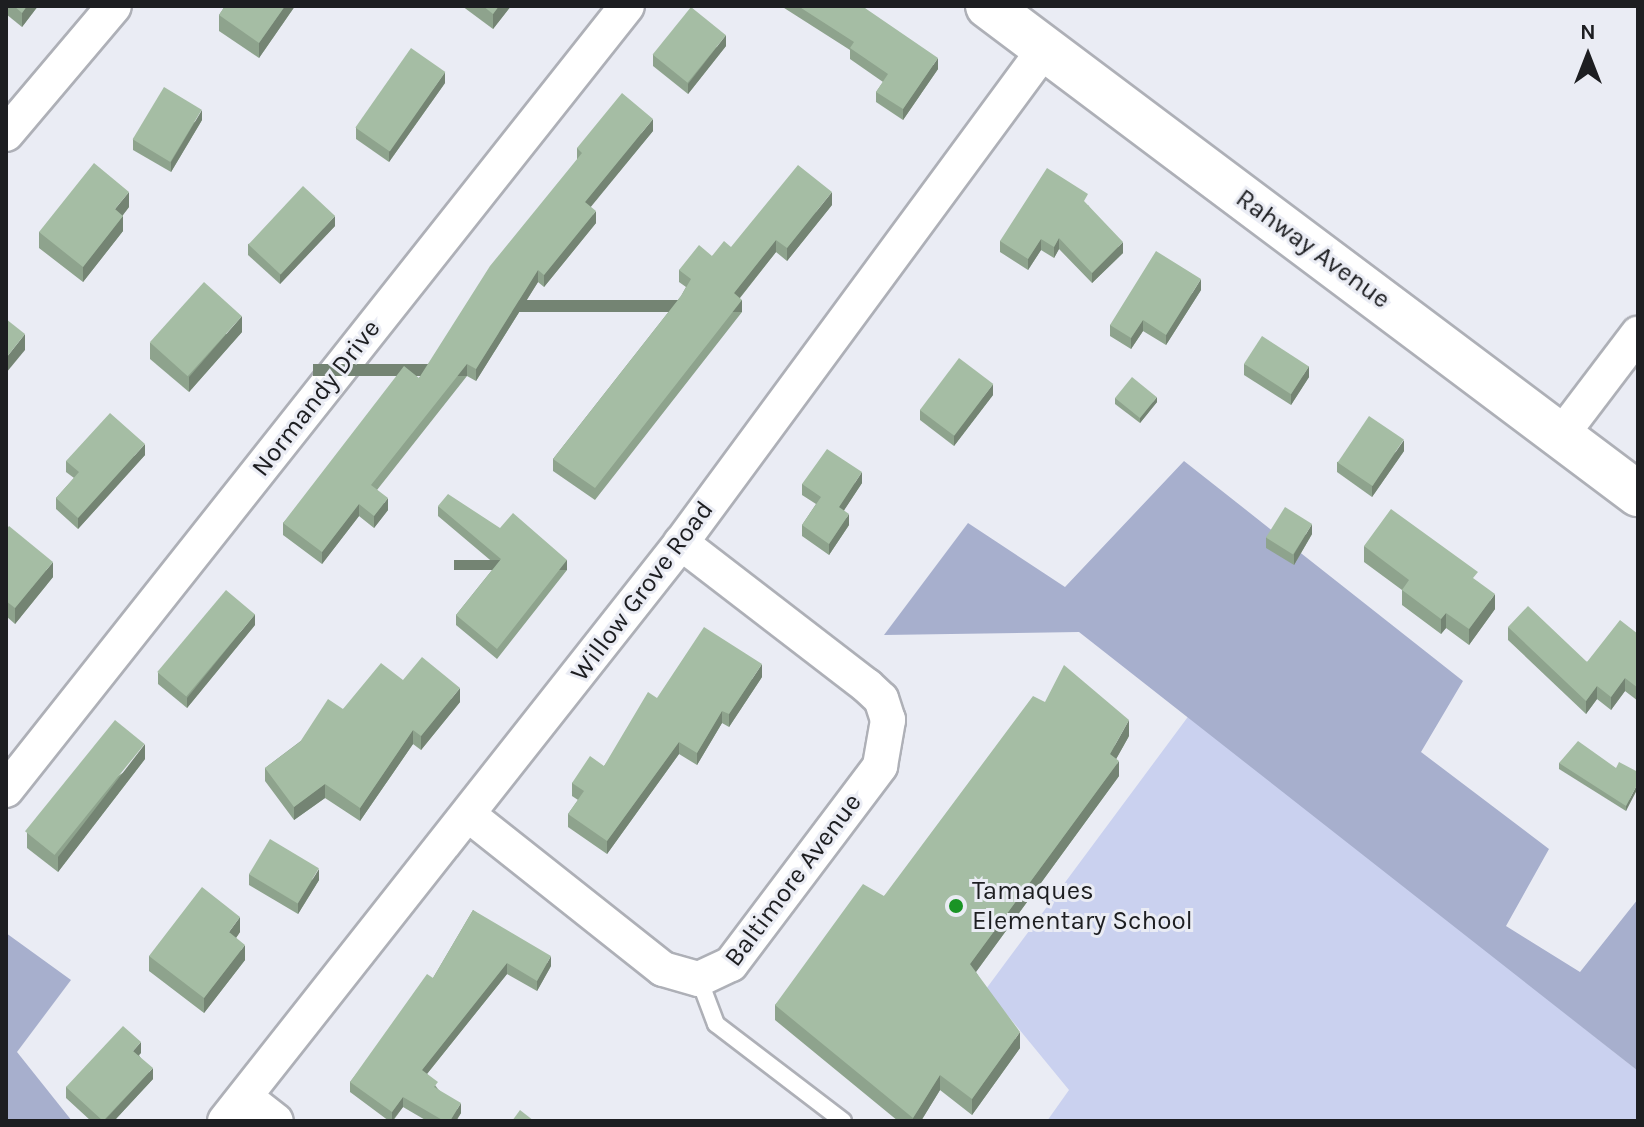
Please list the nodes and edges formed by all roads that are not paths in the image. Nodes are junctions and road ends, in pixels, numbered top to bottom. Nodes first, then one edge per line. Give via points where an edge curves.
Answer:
1 (114, 6) edge
2 (627, 6) edge
3 (988, 6) edge
4 (1044, 50) junction
5 (6, 134) edge
6 (1638, 334) edge
7 (1562, 434) junction
8 (1638, 494) edge
9 (681, 543) junction
10 (6, 790) edge
11 (470, 816) junction
12 (699, 979) junction
13 (235, 1109) edge
14 (276, 1121) edge
15 (843, 1121) edge

1 - 5 street
2 - 10 street, Normandy Drive
3 - 4 street, Rahway Avenue
4 - 7 street, Rahway Avenue
4 - 9 street, Willow Grove Road
6 - 7 street
7 - 8 street, Rahway Avenue
9 - 11 street, Willow Grove Road
9 - 12 street, Baltimore Avenue via 881,699 888,720 880,766 731,964
11 - 12 street, Baltimore Avenue via 663,969
11 - 13 street, Willow Grove Road
12 - 15 lane via 716,1024
13 - 14 street

